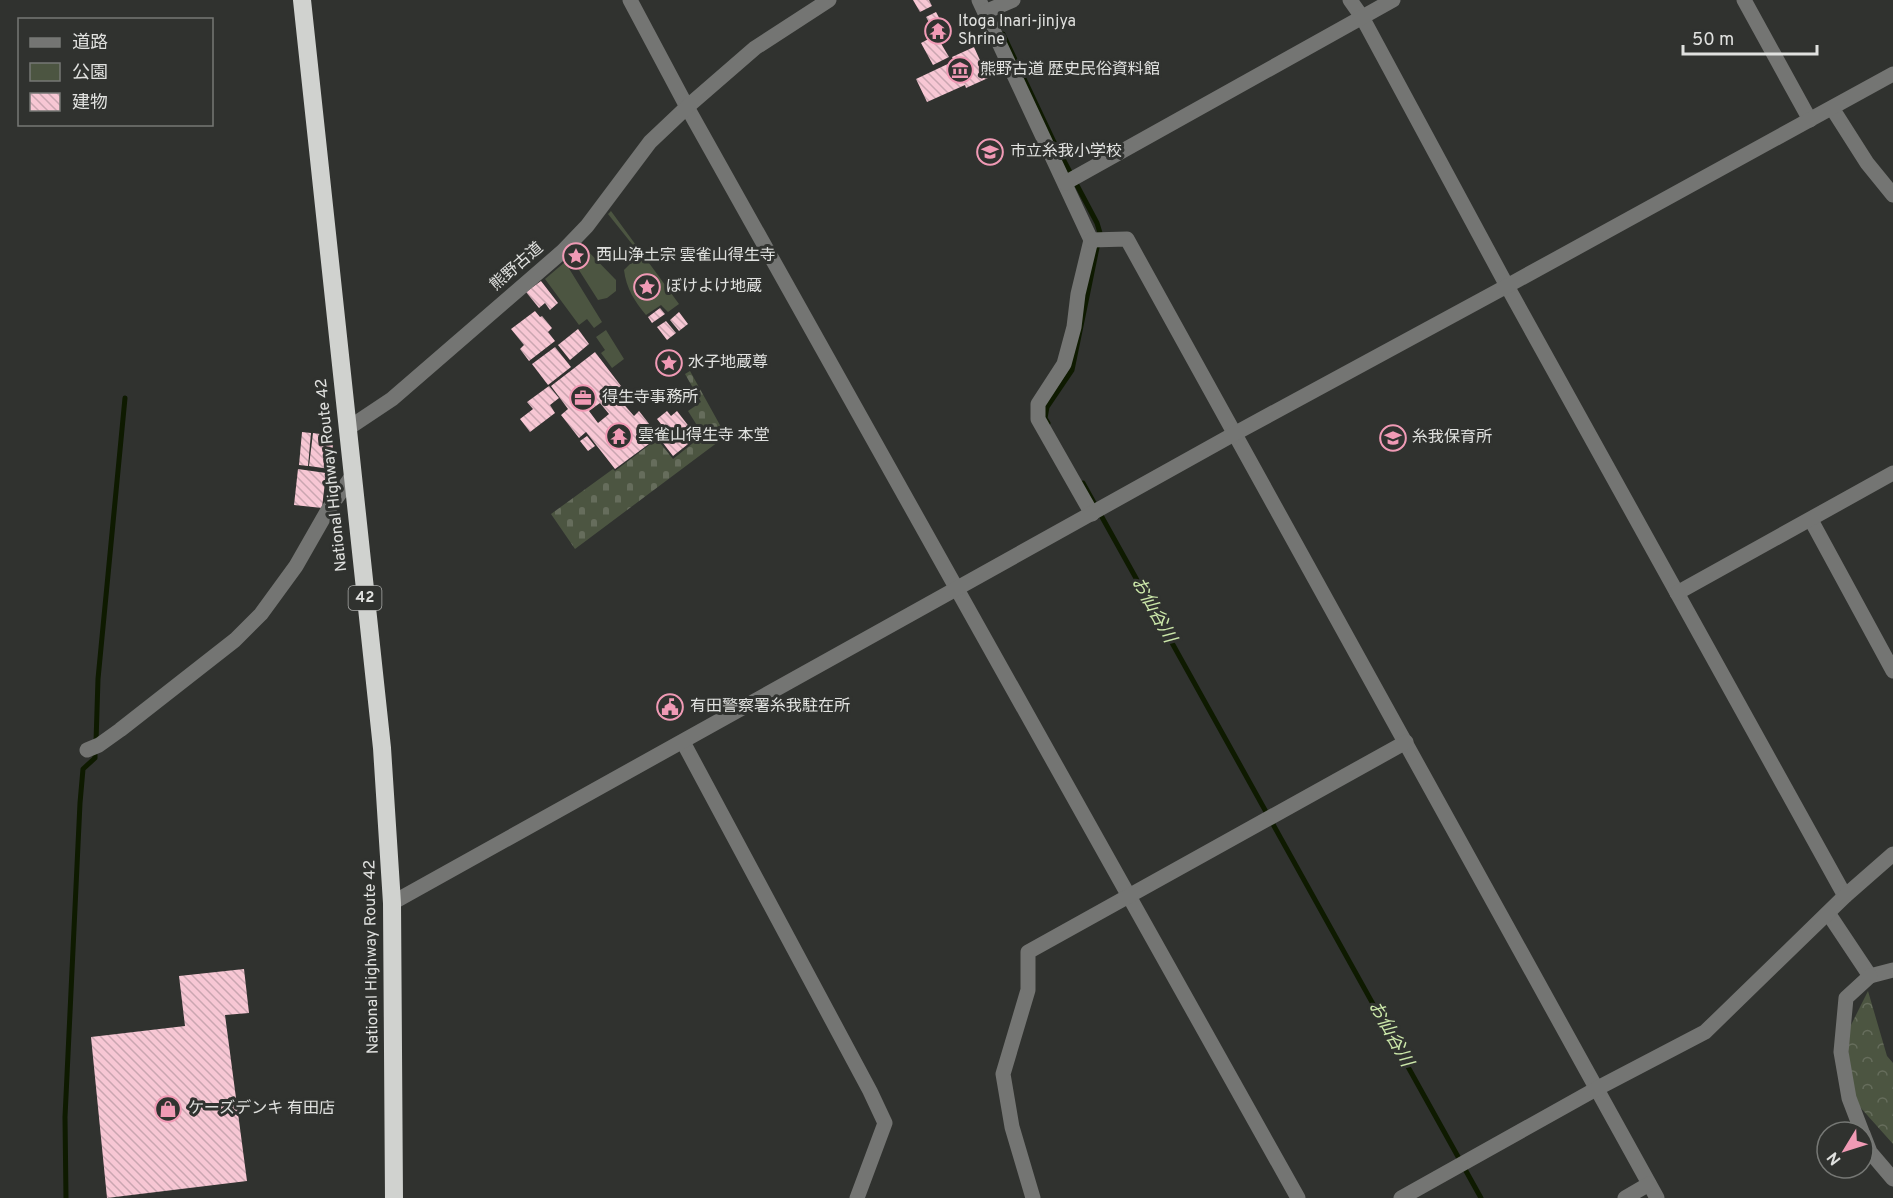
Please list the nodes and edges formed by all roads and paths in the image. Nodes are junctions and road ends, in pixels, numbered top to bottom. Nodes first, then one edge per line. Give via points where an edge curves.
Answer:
1 (302, 0) edge
2 (630, 0) edge
3 (829, 0) edge
4 (1012, 0) edge
5 (1350, 0) edge
6 (1393, 0) edge
7 (1744, 0) edge
8 (982, 6) edge
9 (1362, 17) junction
10 (1893, 74) edge
11 (687, 107) junction
12 (1832, 108) junction
13 (1810, 120) junction
14 (1065, 183) junction
15 (1893, 195) edge
16 (1091, 240) junction
17 (1507, 286) junction
18 (346, 429) junction
19 (1234, 434) junction
20 (1893, 473) edge
21 (352, 476) junction
22 (1092, 514) junction
23 (1811, 520) junction
24 (958, 589) junction
25 (1677, 593) junction
26 (1893, 671) edge
27 (683, 742) junction
28 (1406, 742) junction
29 (87, 750) dead end
30 (1893, 854) edge
31 (1128, 895) junction
32 (1845, 896) junction
33 (392, 903) junction
34 (1828, 913) junction
35 (1893, 970) edge
36 (1870, 976) junction
37 (1596, 1089) junction
38 (1858, 1120) edge
39 (1875, 1158) edge
40 (1893, 1179) edge
41 (1649, 1184) junction
42 (394, 1198) edge
43 (857, 1198) edge
44 (1032, 1198) edge
45 (1298, 1198) edge
46 (1401, 1198) edge
47 (1625, 1198) edge
48 (1657, 1198) edge

1 - 18 highway, National Highway Route 42 / 42
2 - 11 street
3 - 11 street, 熊野古道 via 755,48
4 - 8 street
5 - 9 street
6 - 9 street
7 - 13 street
8 - 14 street
9 - 14 street
9 - 17 street
10 - 12 street
11 - 18 street, 熊野古道 via 650,142 587,226 562,251 392,399
11 - 24 street
12 - 13 street
12 - 15 street
13 - 17 street
14 - 16 street
16 - 19 street via 1127,238
16 - 22 street via 1064,364 1038,404 1038,419
17 - 19 street
17 - 25 street
18 - 21 highway, National Highway Route 42 / 42
19 - 22 street
19 - 28 street
20 - 23 street
21 - 29 street via 296,566 235,640 120,730
21 - 33 highway, National Highway Route 42 / 42 via 382,748
22 - 24 street
23 - 25 street
23 - 26 street
24 - 27 street
24 - 31 street
25 - 32 street
27 - 33 street
27 - 43 street via 885,1123
28 - 31 street
28 - 37 street
30 - 32 street
31 - 44 street via 1028,952 1028,990 1003,1074 1012,1127
31 - 45 street
32 - 34 street
33 - 42 highway, National Highway Route 42 / 42
34 - 36 street
34 - 37 street via 1705,1032
35 - 36 street
36 - 38 street via 1846,998 1841,1052 1849,1098
37 - 41 street
37 - 46 street
39 - 40 street
41 - 47 street
41 - 48 street

